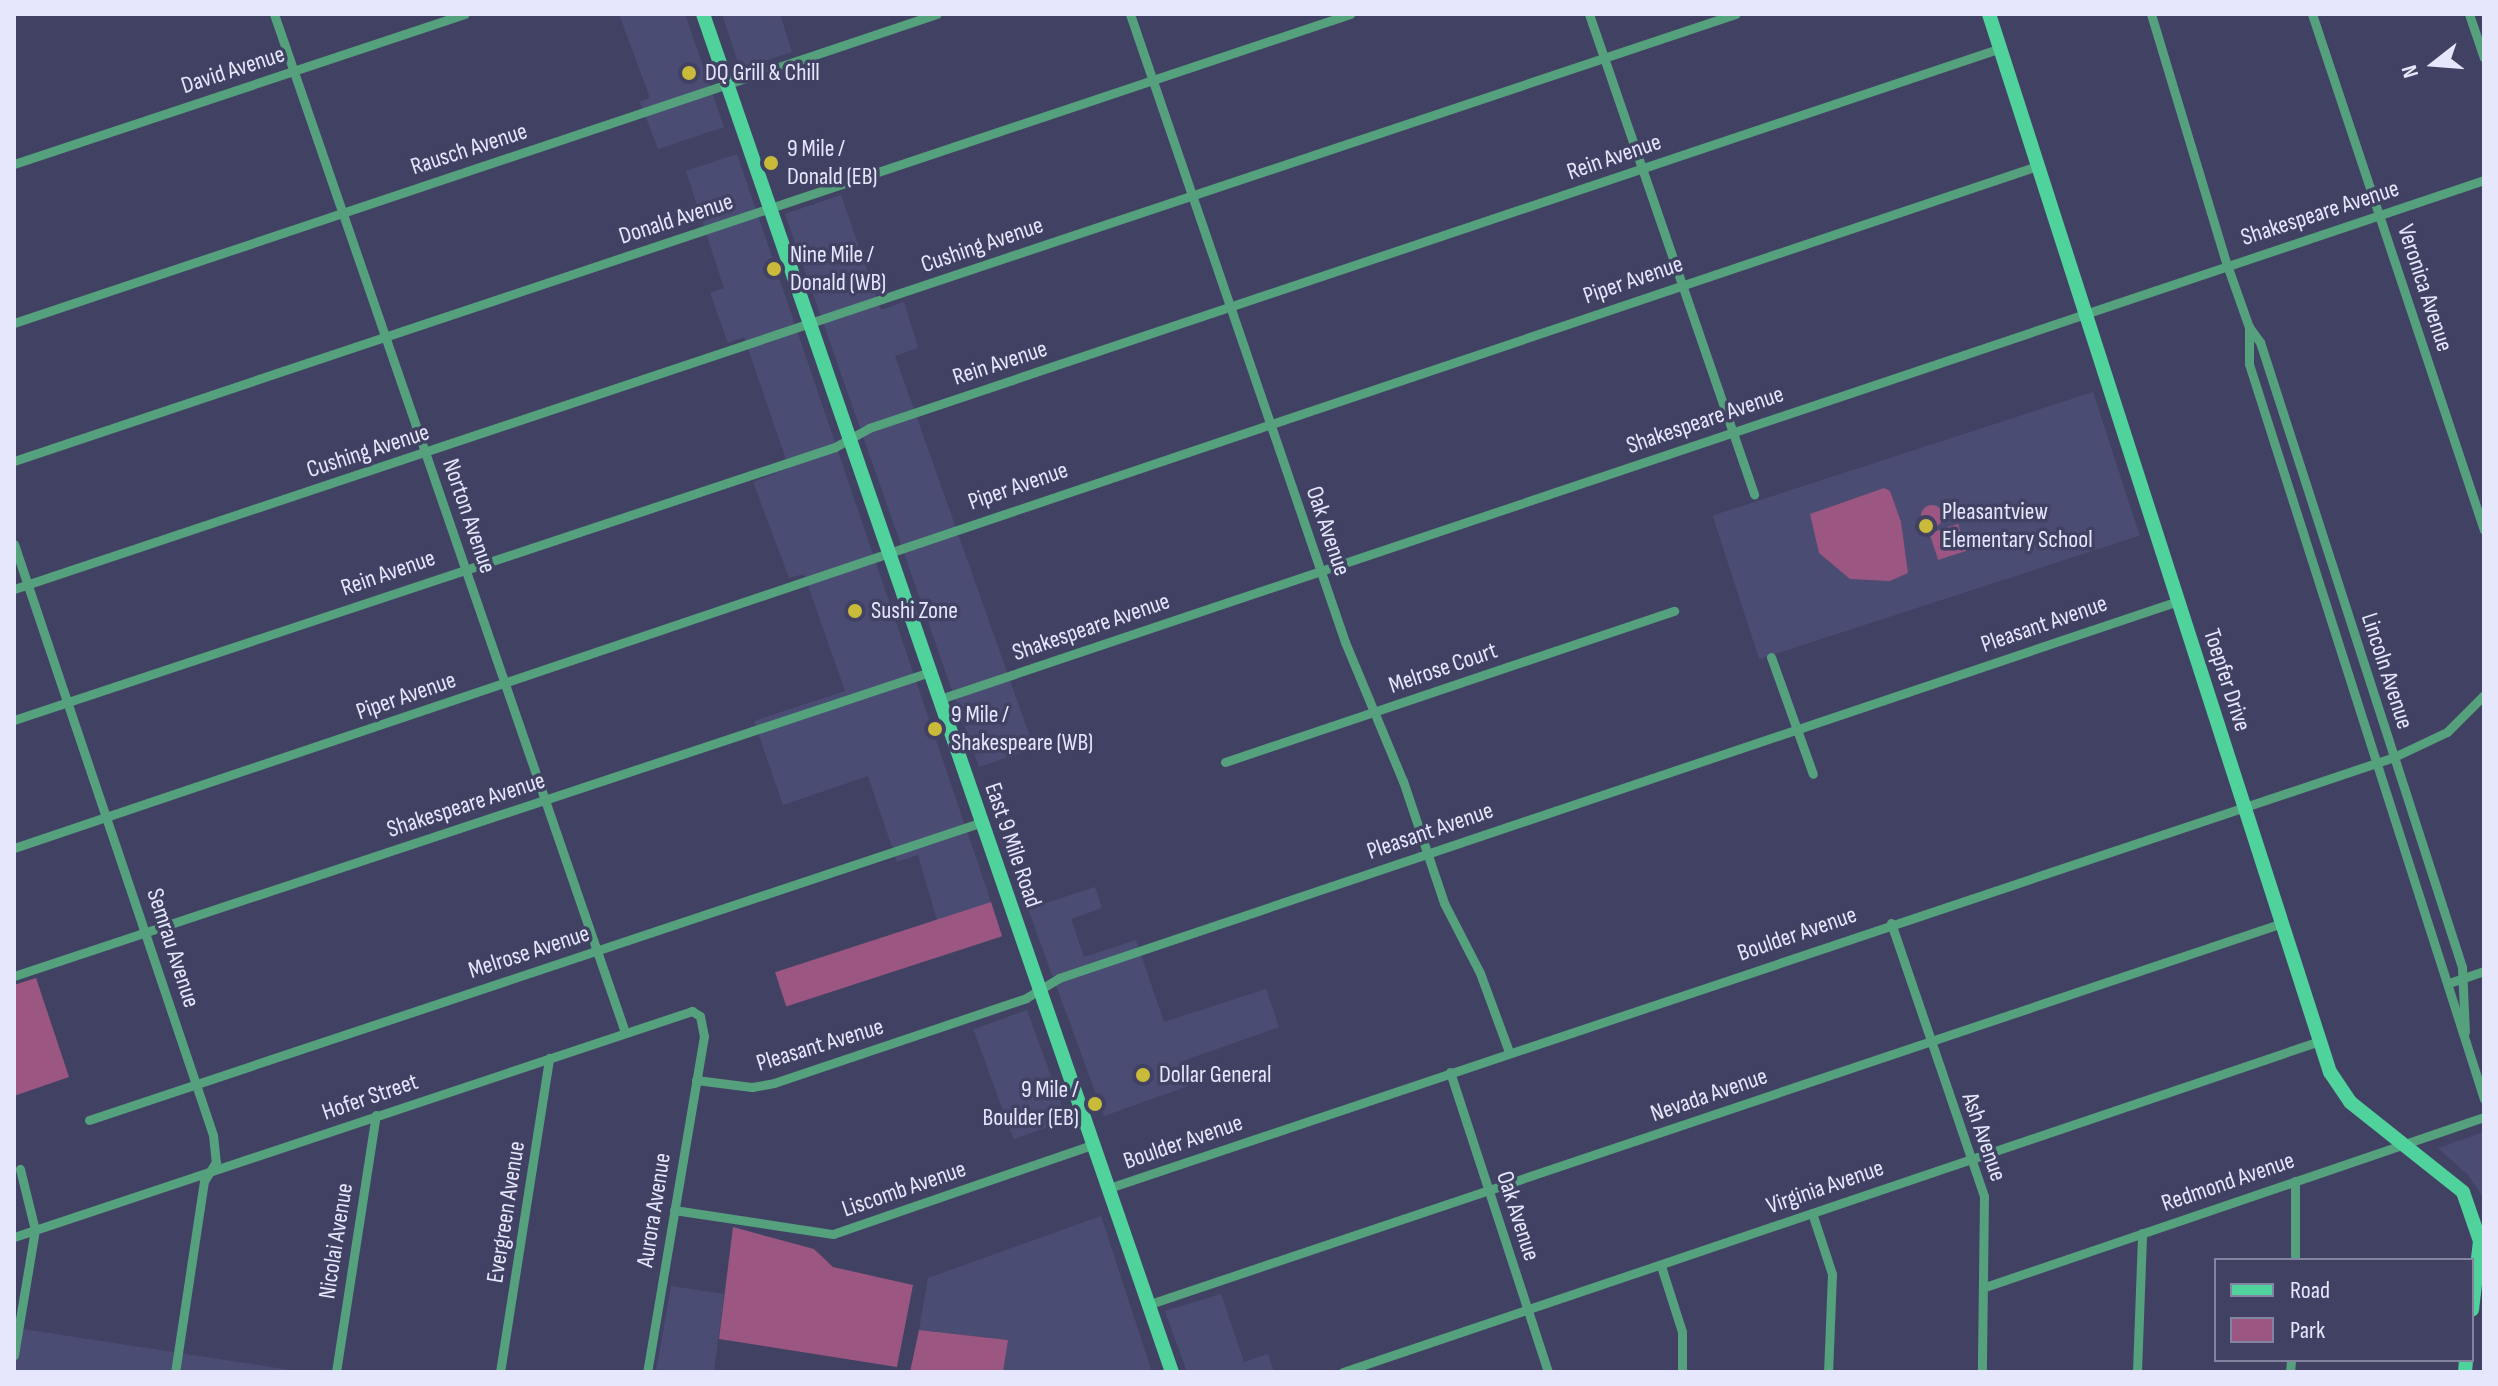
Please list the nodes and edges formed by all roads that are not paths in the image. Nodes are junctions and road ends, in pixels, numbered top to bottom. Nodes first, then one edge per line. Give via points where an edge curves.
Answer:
1 (274, 14) edge
2 (465, 14) edge
3 (703, 14) edge
4 (937, 14) edge
5 (1130, 14) edge
6 (1350, 14) edge
7 (1589, 14) edge
8 (1735, 14) edge
9 (1989, 14) edge
10 (2151, 14) edge
11 (2312, 14) edge
12 (2469, 14) edge
13 (2001, 48) junction
14 (1604, 58) junction
15 (2484, 58) edge
16 (294, 71) junction
17 (1153, 80) junction
18 (728, 83) junction
19 (14, 164) edge
20 (2037, 166) junction
21 (1642, 169) junction
22 (2484, 180) edge
23 (1192, 195) junction
24 (771, 207) junction
25 (344, 212) junction
26 (2379, 214) junction
27 (2227, 265) junction
28 (1681, 285) junction
29 (1231, 307) junction
30 (2085, 312) junction
31 (14, 323) edge
32 (809, 325) junction
33 (2249, 327) junction
34 (387, 337) junction
35 (1270, 423) junction
36 (1731, 432) junction
37 (850, 439) junction
38 (426, 453) junction
39 (14, 461) edge
40 (1754, 494) dead end
41 (2484, 530) edge
42 (14, 544) edge
43 (888, 552) junction
44 (466, 567) junction
45 (1321, 571) junction
46 (28, 584) junction
47 (14, 589) edge
48 (2178, 601) junction
49 (1674, 611) dead end
50 (1771, 657) dead end
51 (930, 672) junction
52 (505, 684) junction
53 (2484, 695) edge
54 (940, 699) junction
55 (68, 702) junction
56 (1375, 712) junction
57 (14, 720) edge
58 (1796, 730) junction
59 (2394, 757) junction
60 (1225, 762) dead end
61 (2376, 762) junction
62 (1813, 774) dead end
63 (545, 800) junction
64 (2244, 805) junction
65 (108, 816) junction
66 (982, 822) junction
67 (14, 848) edge
68 (1428, 853) junction
69 (1891, 923) junction
70 (2282, 923) junction
71 (147, 932) junction
72 (596, 951) junction
73 (2484, 971) edge
74 (14, 976) edge
75 (2464, 978) junction
76 (2449, 983) junction
77 (1041, 991) junction
78 (625, 1032) junction
79 (2465, 1032) junction
80 (1930, 1041) junction
81 (2320, 1041) junction
82 (1509, 1052) junction
83 (701, 1055) joint
84 (549, 1058) junction
85 (1450, 1072) junction
86 (696, 1080) junction
87 (196, 1083) junction
88 (2484, 1099) edge
89 (376, 1115) junction
90 (2484, 1117) edge
91 (89, 1120) dead end
92 (2400, 1143) junction
93 (1094, 1144) junction
94 (1970, 1159) junction
95 (20, 1169) dead end
96 (208, 1174) junction
97 (2295, 1181) junction
98 (1109, 1188) junction
99 (1489, 1190) junction
100 (674, 1210) junction
101 (1812, 1213) junction
102 (35, 1230) junction
103 (2142, 1233) junction
104 (14, 1237) edge
105 (2295, 1258) edge
106 (2481, 1260) edge
107 (1661, 1266) junction
108 (1985, 1287) junction
109 (2474, 1299) edge
110 (1150, 1304) junction
111 (1528, 1309) junction
112 (14, 1355) edge
113 (1357, 1370) edge
114 (175, 1372) edge
115 (336, 1372) edge
116 (500, 1372) edge
117 (647, 1372) edge
118 (1172, 1372) edge
119 (1343, 1372) edge
120 (1548, 1372) edge
121 (1682, 1372) edge
122 (1828, 1372) edge
123 (1982, 1372) edge
124 (2137, 1372) edge

1 - 16 street, Norton Avenue
2 - 16 street, David Avenue
3 - 18 main road, East 9 Mile Road
4 - 18 street, Rausch Avenue
5 - 17 street, Oak Avenue
6 - 17 street, Donald Avenue
7 - 14 street
8 - 14 street, Cushing Avenue
9 - 13 main road, Toepfer Drive
10 - 27 street, Lincoln Avenue
11 - 26 street, Veronica Avenue
12 - 15 street
13 - 20 main road, Toepfer Drive
13 - 21 street, Rein Avenue
14 - 21 street
14 - 23 street, Cushing Avenue
16 - 19 street, David Avenue
16 - 25 street, Norton Avenue
17 - 23 street, Oak Avenue
17 - 24 street, Donald Avenue
18 - 24 main road, East 9 Mile Road
18 - 25 street, Rausch Avenue
20 - 28 street, Piper Avenue
20 - 30 main road, Toepfer Drive
21 - 28 street
21 - 29 street, Rein Avenue
22 - 26 street, Shakespeare Avenue
23 - 29 street, Oak Avenue
23 - 32 street, Cushing Avenue
24 - 32 main road, East 9 Mile Road
24 - 34 street, Donald Avenue
25 - 31 street, Rausch Avenue
25 - 34 street, Norton Avenue
26 - 27 street, Shakespeare Avenue
26 - 41 street, Veronica Avenue
27 - 30 street, Shakespeare Avenue
27 - 33 street, Lincoln Avenue
28 - 35 street, Piper Avenue
28 - 36 street
29 - 35 street, Oak Avenue
29 - 37 street, Rein Avenue via 869,428
30 - 36 street, Shakespeare Avenue
30 - 48 main road, Toepfer Drive
32 - 37 main road, East 9 Mile Road
32 - 38 street, Cushing Avenue
33 - 59 street, Lincoln Avenue via 2260,342
33 - 61 street, Lincoln Avenue via 2249,364
34 - 38 street, Norton Avenue
34 - 39 street, Donald Avenue
35 - 43 street, Piper Avenue
35 - 45 street, Oak Avenue
36 - 40 street
36 - 45 street, Shakespeare Avenue
37 - 43 main road, East 9 Mile Road
37 - 44 street, Rein Avenue
38 - 44 street, Norton Avenue
38 - 46 street, Cushing Avenue
42 - 46 street, Semrau Avenue
43 - 51 main road, East 9 Mile Road
43 - 52 street, Piper Avenue
44 - 52 street, Norton Avenue
44 - 55 street, Rein Avenue
45 - 54 street, Shakespeare Avenue
45 - 56 street, Oak Avenue
46 - 47 street, Cushing Avenue
46 - 55 street, Semrau Avenue
48 - 58 street, Pleasant Avenue
48 - 64 main road, Toepfer Drive
49 - 56 street, Melrose Court
50 - 58 street
51 - 54 main road, East 9 Mile Road
51 - 63 street, Shakespeare Avenue
52 - 63 street, Norton Avenue
52 - 65 street, Piper Avenue
53 - 59 street, Boulder Avenue via 2447,732
54 - 66 main road, East 9 Mile Road
55 - 57 street, Rein Avenue
55 - 65 street, Semrau Avenue
56 - 60 street, Melrose Court
56 - 68 street, Oak Avenue
58 - 62 street
58 - 68 street, Pleasant Avenue
59 - 61 street, Boulder Avenue
59 - 75 street, Lincoln Avenue
61 - 64 street, Boulder Avenue
61 - 76 street, Lincoln Avenue
63 - 71 street, Shakespeare Avenue
63 - 72 street, Norton Avenue
64 - 69 street, Boulder Avenue
64 - 70 main road, Toepfer Drive
65 - 67 street, Piper Avenue
65 - 71 street, Semrau Avenue
66 - 72 street, Melrose Avenue
66 - 77 main road, East 9 Mile Road
68 - 77 street, Pleasant Avenue via 1059,978
68 - 82 street, Oak Avenue via 1444,903 1480,973
69 - 80 street, Ash Avenue
69 - 82 street, Boulder Avenue
70 - 80 street, Nevada Avenue
70 - 81 main road, Toepfer Drive
71 - 74 street, Shakespeare Avenue
71 - 87 street, Semrau Avenue
72 - 78 street, Norton Avenue
72 - 87 street, Melrose Avenue
73 - 75 street
75 - 76 street
75 - 79 street, Lincoln Avenue
76 - 79 street, Lincoln Avenue
77 - 86 street, Pleasant Avenue via 762,1086
77 - 93 main road, East 9 Mile Road
78 - 83 street, Hofer Street via 692,1011 704,1028
78 - 84 street, Hofer Street
79 - 88 street, Lincoln Avenue
80 - 94 street, Ash Avenue
80 - 99 street, Nevada Avenue
81 - 92 main road, Toepfer Drive via 2344,1095
81 - 94 street, Virginia Avenue
82 - 85 street, Boulder Avenue
83 - 86 street, Aurora Avenue
84 - 89 street, Hofer Street
84 - 116 street, Evergreen Avenue
85 - 98 street, Boulder Avenue
85 - 99 street, Oak Avenue
86 - 100 street, Aurora Avenue
87 - 91 street, Melrose Avenue
87 - 96 street, Semrau Avenue via 216,1152
89 - 96 street, Hofer Street
89 - 115 street, Nicolai Avenue
90 - 92 street, Redmond Avenue
92 - 97 street, Redmond Avenue
92 - 106 main road, Toepfer Drive via 2463,1192 2478,1228
93 - 98 main road, East 9 Mile Road
93 - 100 street, Liscomb Avenue via 833,1234
94 - 101 street, Virginia Avenue
94 - 108 street, Ash Avenue via 1987,1216
95 - 102 street
96 - 102 street, Hofer Street
96 - 114 street, Semrau Avenue
97 - 103 street, Redmond Avenue
97 - 105 street
98 - 110 main road, East 9 Mile Road
99 - 110 street, Nevada Avenue
99 - 111 street, Oak Avenue
100 - 117 street, Aurora Avenue
101 - 107 street, Virginia Avenue
101 - 122 street via 1832,1274
102 - 104 street, Hofer Street
102 - 112 street
103 - 108 street, Redmond Avenue
103 - 124 street
106 - 109 main road, Toepfer Drive
107 - 111 street, Virginia Avenue
107 - 121 street via 1682,1332
108 - 123 street, Ash Avenue
110 - 118 main road, East 9 Mile Road
111 - 113 street, Virginia Avenue
111 - 120 street, Oak Avenue
113 - 119 street, Virginia Avenue

